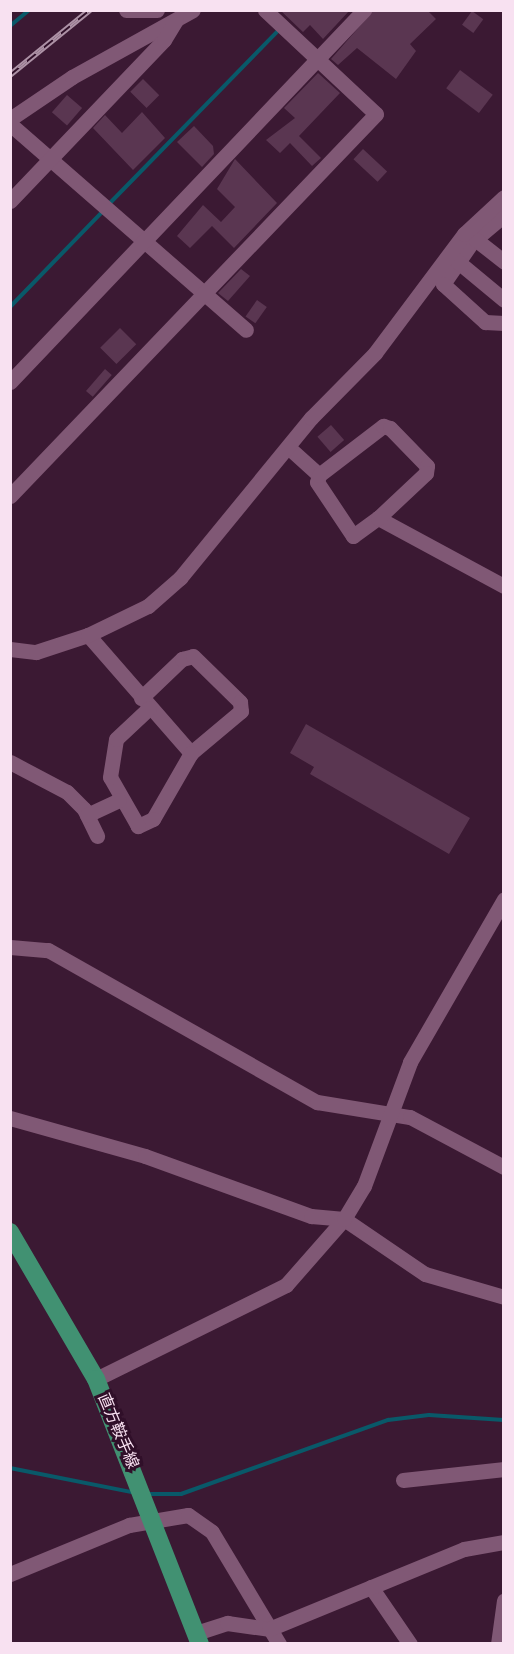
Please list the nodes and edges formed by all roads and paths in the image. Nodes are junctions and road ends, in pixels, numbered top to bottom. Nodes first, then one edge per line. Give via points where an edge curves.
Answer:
1 (126, 10) edge
2 (157, 10) edge
3 (193, 10) edge
4 (265, 10) edge
5 (364, 10) edge
6 (176, 20) junction
7 (318, 60) junction
8 (10, 119) edge
9 (10, 124) edge
10 (50, 159) junction
11 (504, 197) edge
12 (10, 201) edge
13 (503, 215) edge
14 (475, 239) junction
15 (144, 242) junction
16 (455, 259) junction
17 (504, 262) edge
18 (205, 293) junction
19 (504, 300) edge
20 (504, 322) edge
21 (246, 330) dead end
22 (10, 382) edge
23 (288, 447) junction
24 (319, 475) junction
25 (10, 496) edge
26 (378, 518) junction
27 (504, 586) edge
28 (88, 635) junction
29 (10, 649) edge
30 (145, 703) junction
31 (191, 753) junction
32 (10, 762) edge
33 (119, 800) junction
34 (87, 815) junction
35 (97, 836) dead end
36 (504, 899) edge
37 (10, 947) edge
38 (388, 1116) junction
39 (10, 1118) edge
40 (504, 1167) edge
41 (344, 1219) junction
42 (10, 1232) edge
43 (504, 1297) edge
44 (96, 1380) junction
45 (504, 1469) edge
46 (403, 1480) dead end
47 (154, 1519) junction
48 (504, 1542) edge
49 (10, 1574) edge
50 (371, 1587) junction
51 (504, 1600) edge
52 (269, 1629) junction
53 (198, 1638) edge
54 (279, 1644) edge
55 (410, 1644) edge
56 (498, 1644) edge

1 - 2 street
3 - 6 street
4 - 7 street
5 - 7 street
6 - 8 street
6 - 10 street via 164,40
7 - 15 street
7 - 18 street via 376,114
9 - 10 street
10 - 12 street
10 - 15 street
11 - 16 street via 464,234
13 - 14 street
14 - 16 street
14 - 17 street
15 - 18 street
15 - 22 street
16 - 19 street
16 - 20 street via 443,284 485,322
16 - 23 street
18 - 21 street
18 - 25 street
23 - 24 street
23 - 28 street via 180,578 148,606
24 - 26 street via 317,482 353,536
24 - 26 street via 382,426 390,429 427,465 426,473
26 - 27 street
28 - 29 street via 36,652
28 - 30 street
30 - 31 street
30 - 31 street via 182,659 193,656 240,702 241,711
30 - 33 street via 116,739 110,777
31 - 33 street via 147,825 138,826
32 - 34 street via 67,792
33 - 34 street
34 - 35 street
36 - 38 street via 410,1062
37 - 38 street via 48,950 317,1102
38 - 40 street via 410,1117
38 - 41 street via 364,1186
39 - 41 street via 145,1156 311,1216
41 - 43 street via 424,1274
41 - 44 street via 286,1285
42 - 44 main road, 直方鞍手線
44 - 47 main road, 直方鞍手線
45 - 46 street
47 - 49 street
47 - 52 street via 188,1515 202,1521
47 - 53 main road, 直方鞍手線
48 - 50 street via 464,1549
50 - 52 street
50 - 55 street
51 - 56 street
52 - 53 street via 227,1623
52 - 54 street

